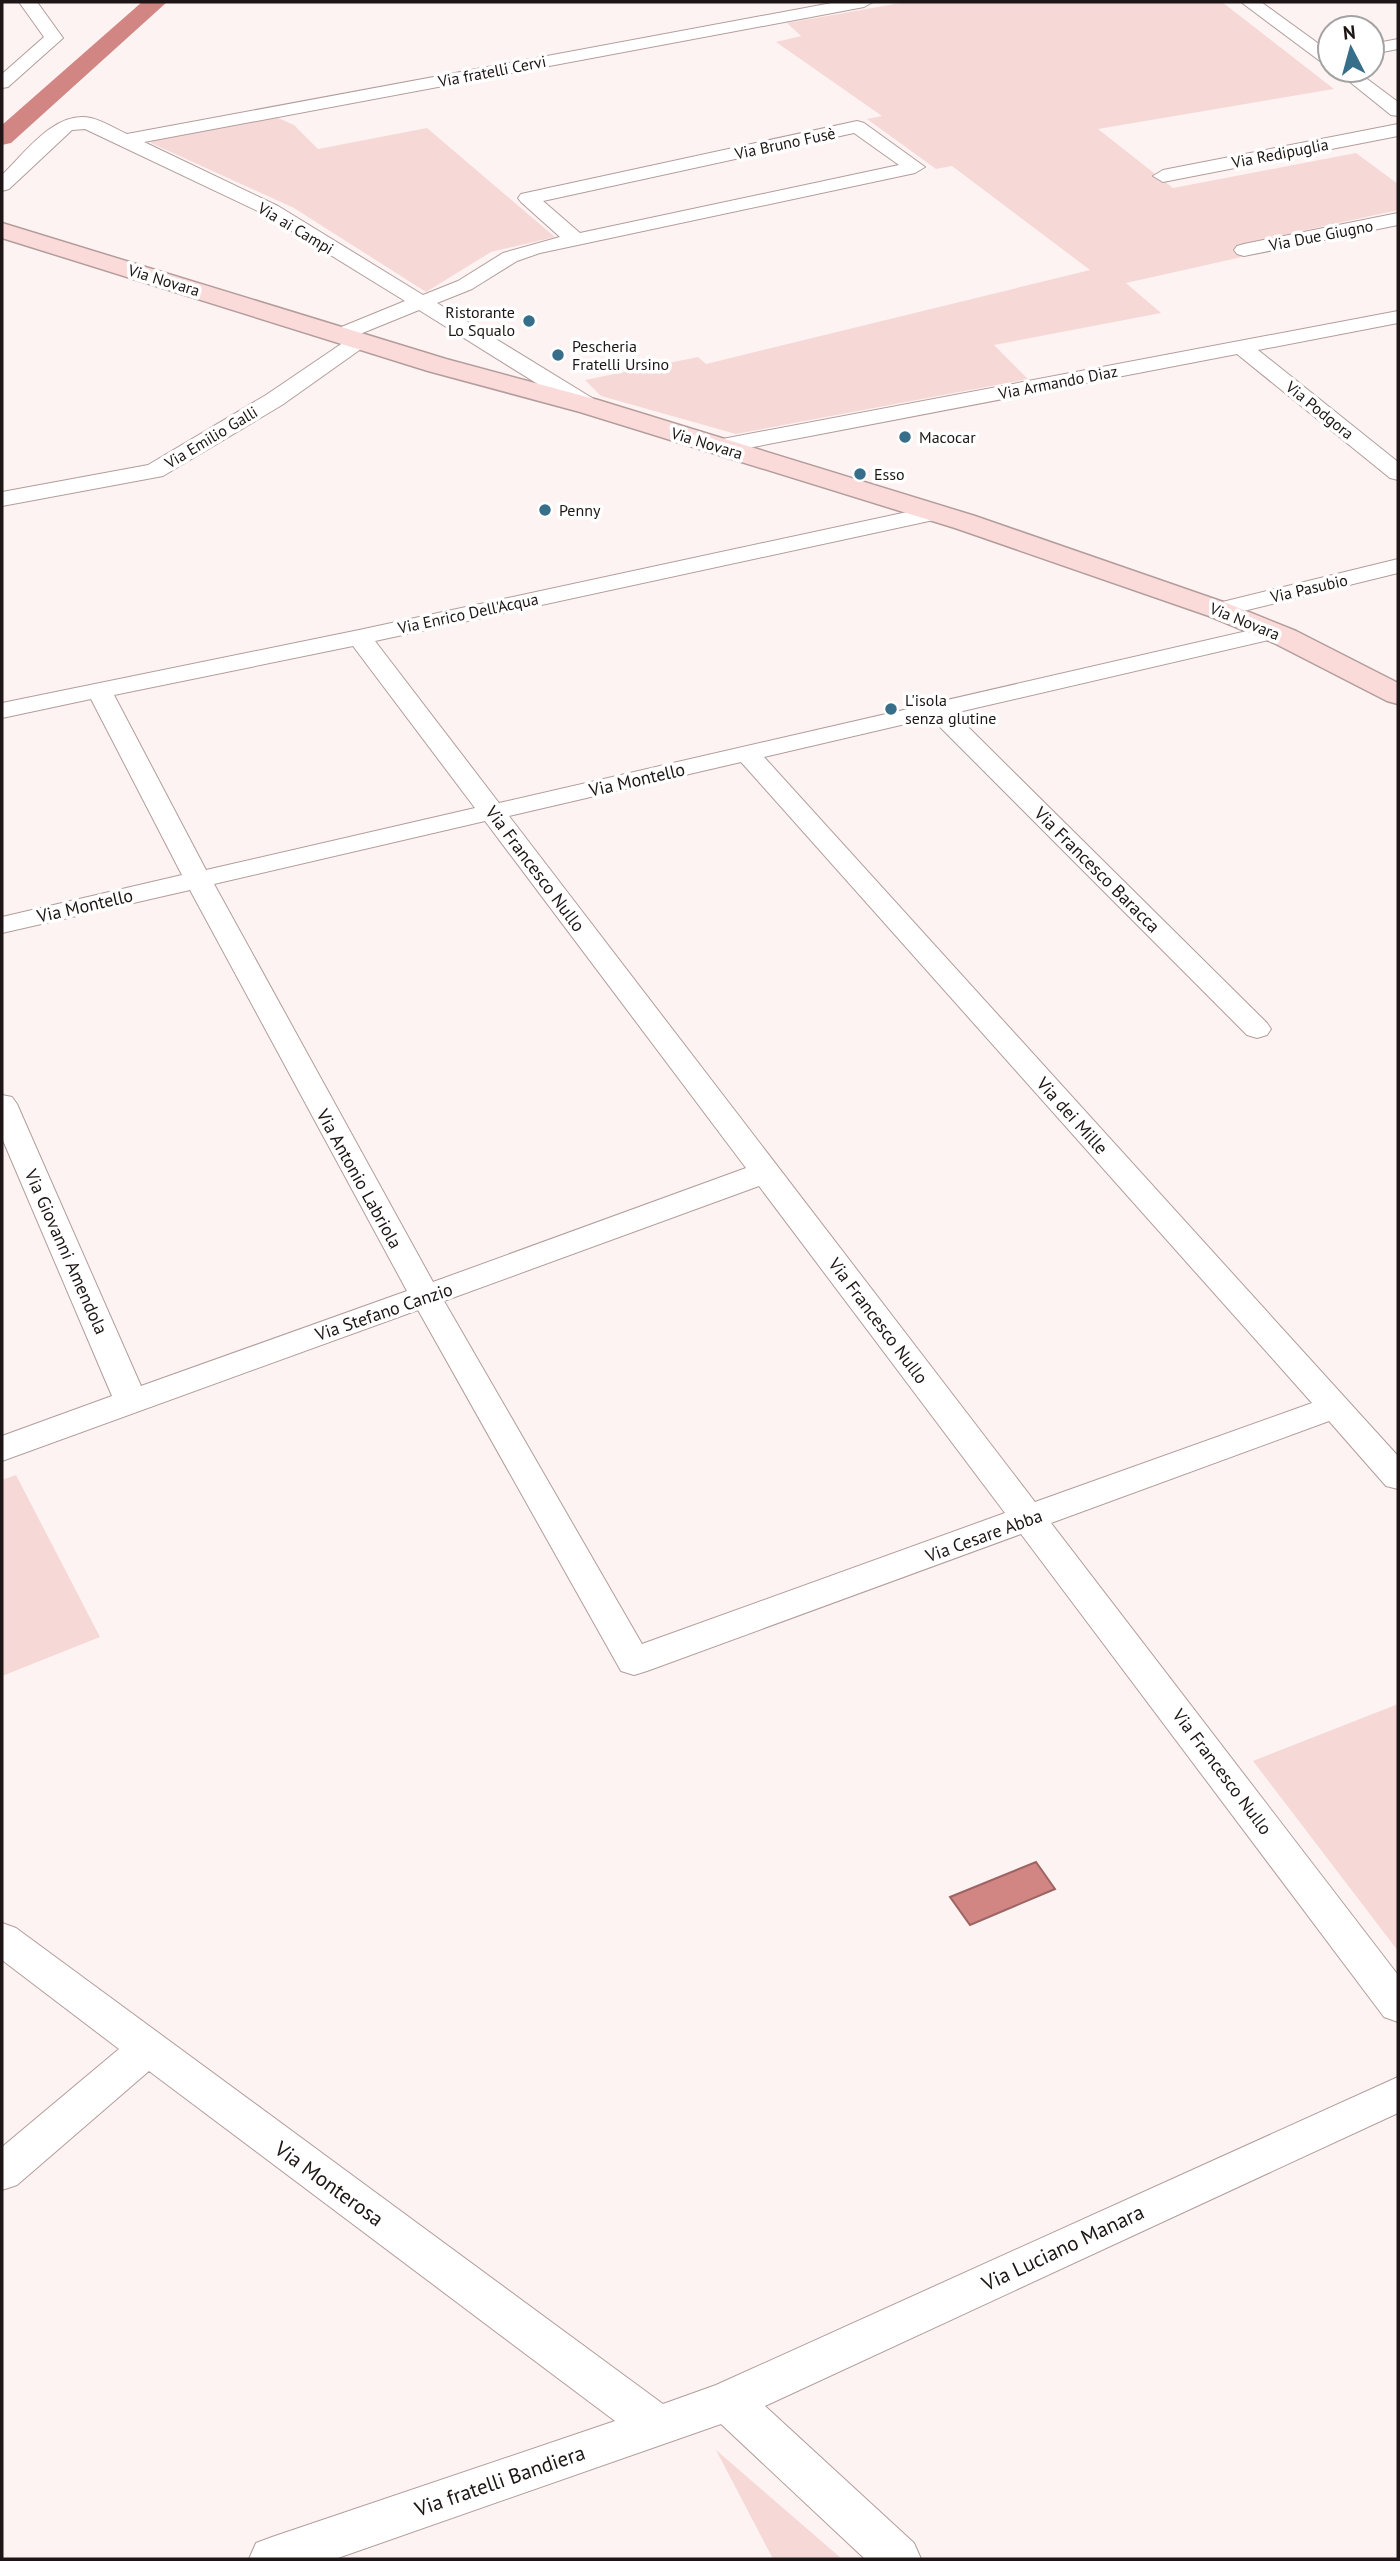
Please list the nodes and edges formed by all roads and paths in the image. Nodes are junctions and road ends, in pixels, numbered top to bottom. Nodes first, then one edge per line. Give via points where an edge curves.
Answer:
1 (28, 2) edge
2 (864, 2) edge
3 (1250, 2) edge
4 (1316, 49) edge
5 (2, 83) edge
6 (1362, 84) edge
7 (1398, 111) edge
8 (1398, 130) edge
9 (1373, 135) junction
10 (121, 141) junction
11 (1398, 153) edge
12 (1163, 176) dead end
13 (2, 185) edge
14 (1398, 219) edge
15 (2, 230) edge
16 (575, 239) junction
17 (1244, 250) dead end
18 (420, 304) junction
19 (1398, 317) edge
20 (351, 337) junction
21 (1241, 347) junction
22 (589, 406) junction
23 (717, 447) junction
24 (1398, 473) edge
25 (2, 499) edge
26 (934, 513) junction
27 (1398, 566) edge
28 (1219, 610) junction
29 (1273, 632) junction
30 (359, 637) junction
31 (99, 690) junction
32 (1398, 695) edge
33 (2, 710) edge
34 (937, 711) junction
35 (747, 754) junction
36 (493, 813) junction
37 (195, 879) junction
38 (2, 925) edge
39 (1257, 1029) dead end
40 (2, 1104) edge
41 (765, 1172) junction
42 (425, 1298) junction
43 (131, 1401) junction
44 (1334, 1407) junction
45 (2, 1449) edge
46 (1398, 1477) edge
47 (1030, 1520) junction
48 (634, 1661) joint
49 (2, 1939) edge
50 (1398, 2005) edge
51 (148, 2049) junction
52 (1398, 2094) edge
53 (2, 2172) edge
54 (727, 2401) junction
55 (658, 2427) junction
56 (272, 2559) edge
57 (898, 2559) edge

1 - 5 street via 54,38
2 - 10 street, Via fratelli Cervi
3 - 4 street
6 - 7 street
8 - 9 street, Via Redipuglia
9 - 11 street
9 - 12 street, Via Redipuglia
10 - 13 street, Via ai Campi via 88,123 73,123
10 - 18 street, Via ai Campi via 271,210
14 - 17 street, Via Due Giugno
15 - 20 street, Via Novara
16 - 16 street, Via Bruno Fusè via 588,236 915,167 857,127 528,198
16 - 18 street, Via Bruno Fusè via 510,257 464,285
18 - 20 street, Via Bruno Fusè
18 - 22 street, Via ai Campi
19 - 21 street, Via Armando Diaz
20 - 22 street, Via Novara
20 - 25 street, Via Emilio Galli via 274,400 155,471
21 - 23 street, Via Armando Diaz
21 - 24 street, Via Podgora
22 - 23 street, Via Novara
23 - 26 street, Via Novara
26 - 28 street, Via Novara
26 - 30 street, Via Enrico Dell'Acqua
27 - 28 street, Via Pasubio
28 - 29 street, Via Novara
29 - 32 street, Via Novara
29 - 34 street, Via Montello
30 - 31 street, Via Enrico Dell'Acqua
30 - 36 street, Via Francesco Nullo
31 - 33 street, Via Enrico Dell'Acqua
31 - 37 street, Via Antonio Labriola
34 - 35 street, Via Montello
34 - 39 street, Via Francesco Baracca
35 - 36 street, Via Montello
35 - 44 street, Via dei Mille
36 - 37 street, Via Montello
36 - 41 street, Via Francesco Nullo
37 - 38 street, Via Montello
37 - 42 street, Via Antonio Labriola
40 - 43 street, Via Giovanni Amendola
41 - 42 street, Via Stefano Canzio
41 - 47 street, Via Francesco Nullo
42 - 43 street, Via Stefano Canzio
42 - 48 street, Via Antonio Labriola
43 - 45 street, Via Stefano Canzio
44 - 46 street, Via dei Mille
44 - 47 street, Via Cesare Abba
47 - 48 street, Via Cesare Abba
47 - 50 street, Via Francesco Nullo
49 - 51 street, Via Monterosa
51 - 53 street
51 - 55 street, Via Monterosa
52 - 54 street, Via Luciano Manara
54 - 55 street, Via fratelli Bandiera
54 - 57 street
55 - 56 street, Via fratelli Bandiera

